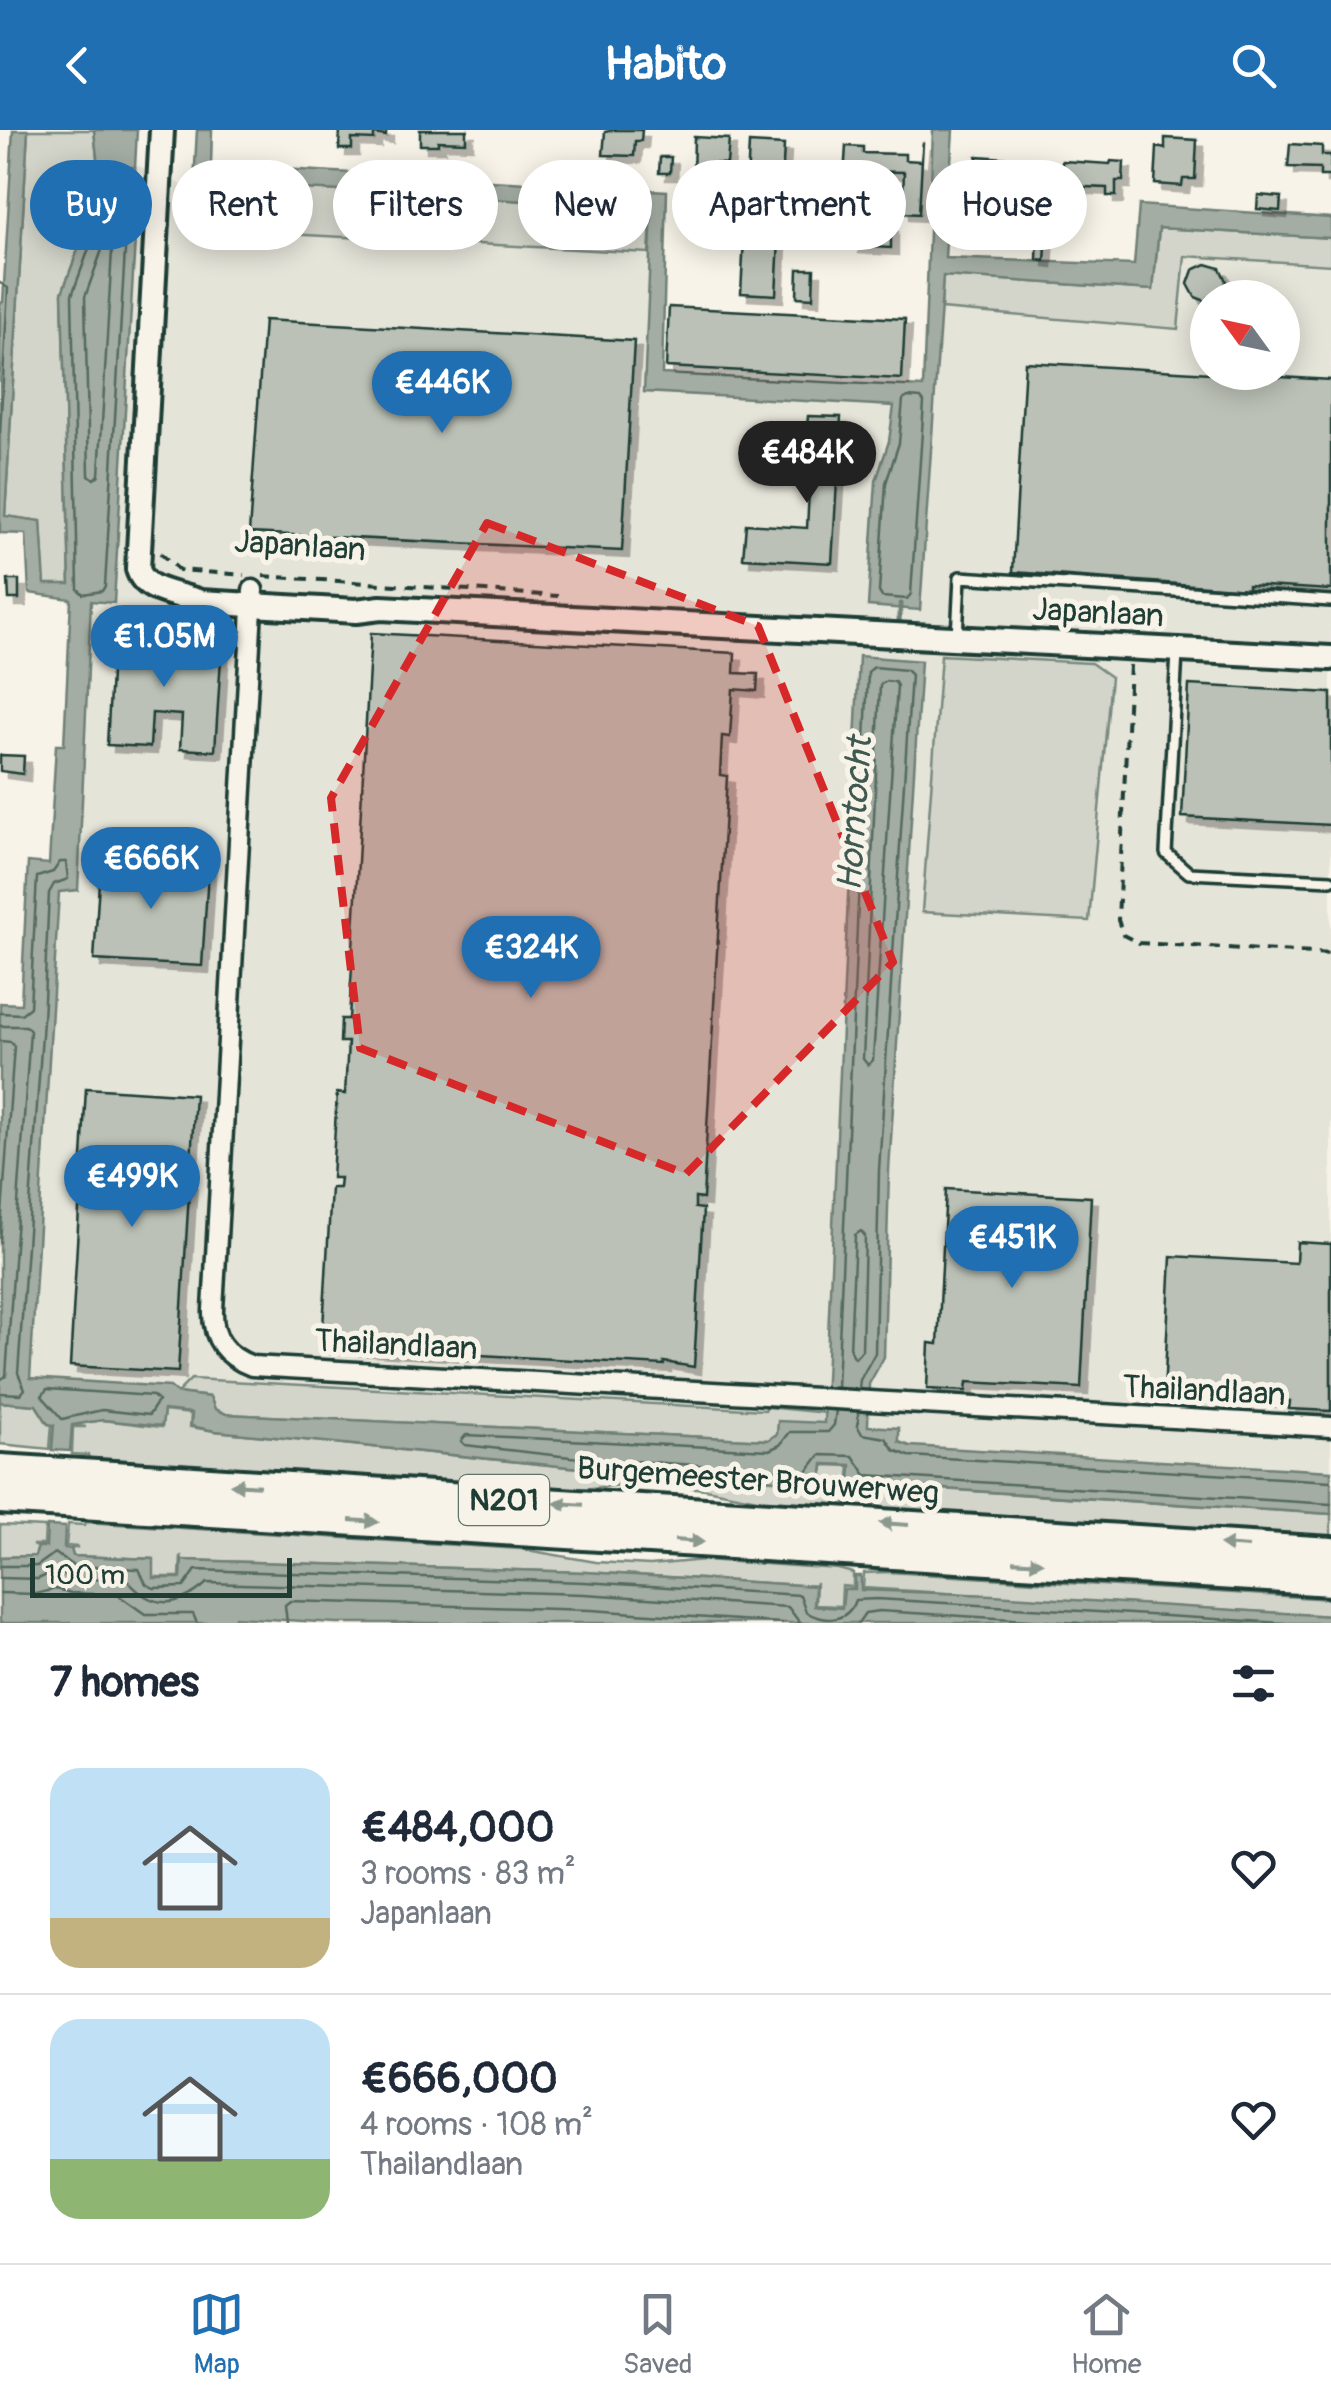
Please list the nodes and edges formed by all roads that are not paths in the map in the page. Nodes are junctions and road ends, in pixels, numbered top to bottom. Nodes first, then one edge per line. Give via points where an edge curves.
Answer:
1 (162, 130) edge
2 (253, 598) junction
3 (1331, 601) edge
4 (957, 638) junction
5 (1178, 650) junction
6 (1331, 658) edge
7 (1331, 880) edge
8 (1331, 1428) edge
9 (6, 1469) edge
10 (0, 1498) edge
11 (58, 1502) junction
12 (0, 1511) edge
13 (1331, 1553) edge
14 (1331, 1580) edge

1 - 2 street, Japanlaan via 138,570 154,588 200,602
2 - 4 street, Japanlaan via 356,611
2 - 8 street, Thailandlaan via 213,1310 221,1347 239,1361
3 - 4 lane via 960,577
4 - 5 street, Japanlaan
5 - 6 street, Japanlaan
5 - 7 lane via 1166,852 1190,873
13 -> 9 highway, Burgemeester Brouwerweg / N201
10 - 11 highway, Burgemeester Brouwerweg / N201
11 - 12 highway, N201
11 -> 14 highway, Burgemeester Brouwerweg / N201

